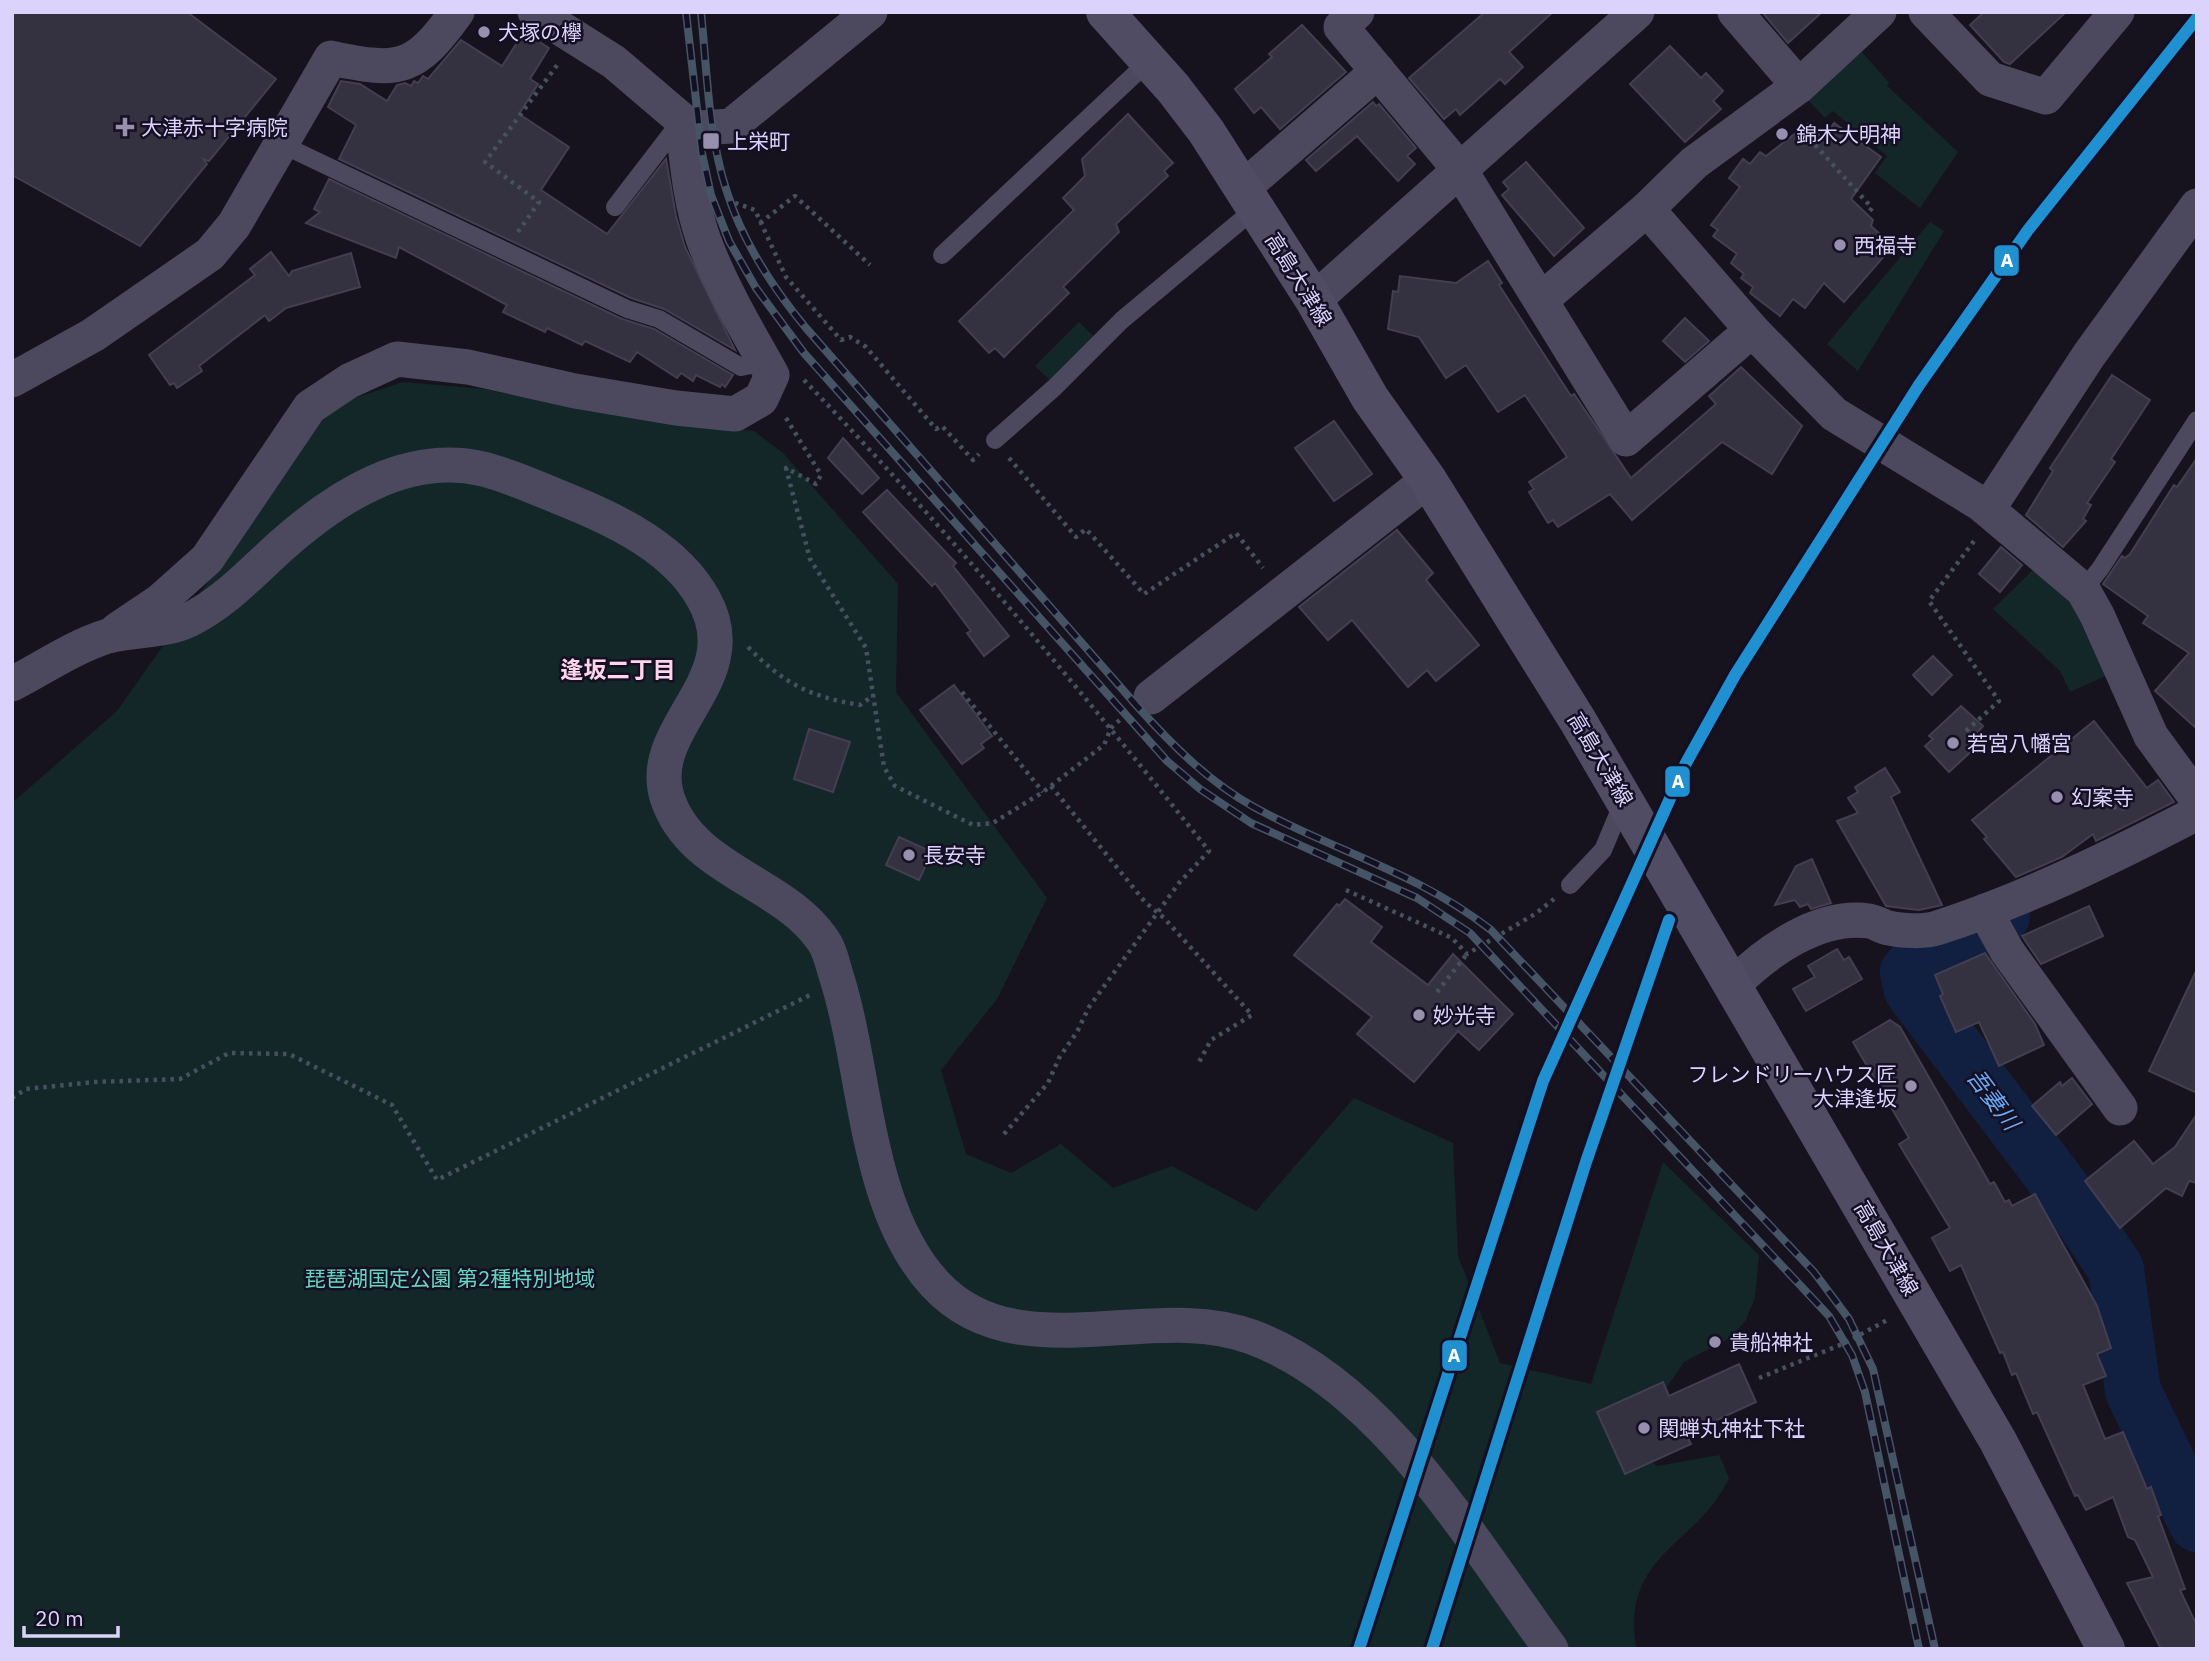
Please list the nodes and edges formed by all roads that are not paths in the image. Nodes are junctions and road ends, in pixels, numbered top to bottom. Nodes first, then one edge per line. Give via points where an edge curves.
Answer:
1 (457, 12) edge
2 (535, 12) edge
3 (870, 12) edge
4 (1105, 12) edge
5 (1357, 12) edge
6 (1637, 12) edge
7 (1735, 12) edge
8 (1879, 12) edge
9 (1926, 12) edge
10 (2117, 12) edge
11 (1149, 61) junction
12 (1378, 71) junction
13 (1788, 94) junction
14 (682, 120) junction
15 (281, 144) junction
16 (1461, 170) junction
17 (1250, 198) junction
18 (2197, 206) edge
19 (615, 207) dead end
20 (1647, 209) junction
21 (942, 255) dead end
22 (1314, 300) junction
23 (1541, 300) junction
24 (1752, 330) junction
25 (767, 372) junction
26 (12, 380) edge
27 (2197, 420) edge
28 (995, 440) road end
29 (1428, 480) junction
30 (1983, 515) junction
31 (2082, 590) junction
32 (107, 637) junction
33 (12, 684) edge
34 (1151, 697) road end
35 (2197, 799) edge
36 (1630, 806) junction
37 (2197, 813) edge
38 (1570, 885) road end
39 (1991, 920) junction
40 (1734, 985) junction
41 (2120, 1108) dead end
42 (1551, 1649) edge
43 (2106, 1649) edge

1 - 15 street via 433,46 407,64 366,66 331,58
2 - 14 street via 614,62
3 - 14 street via 731,126 699,128
4 - 11 main road, 高島大津線
5 - 12 street via 1341,27
6 - 16 street
7 - 13 street
8 - 13 street
9 - 10 street via 1990,79 2046,97
11 - 17 main road, 高島大津線 via 1191,110
11 - 21 lane
12 - 16 street
12 - 17 street
13 - 20 street via 1694,163
14 - 19 lane
14 - 25 street via 690,188 703,239
15 - 25 lane via 627,309 659,319 741,367
15 - 26 street via 234,225 210,254 93,335
16 - 22 street
16 - 23 street
17 - 22 main road, 高島大津線
17 - 28 lane
18 - 30 street via 2089,355
20 - 23 street
20 - 24 street
22 - 29 main road, 高島大津線 via 1370,398
23 - 24 street via 1626,439
24 - 30 street via 1834,414
25 - 32 street via 761,399 735,414 663,406 397,359 349,381 310,407 207,559 160,601
27 - 31 lane
29 - 34 street
29 - 36 main road, 高島大津線
30 - 31 street
31 - 35 street via 2151,736
32 - 33 street
32 - 42 street via 182,624 221,601 318,513 376,480 443,466 481,469 615,520 669,557 704,598 715,631 712,672 675,736 666,764 666,794 681,824 706,852 799,914 825,942 838,980 863,1108 891,1204 913,1255 936,1284 967,1312 1038,1330 1199,1325 1250,1335 1308,1363 1360,1403 1415,1466
36 - 38 lane via 1603,850
36 - 40 main road, 高島大津線
37 - 39 street
39 - 40 street via 1933,929 1835,922 1780,945
39 - 41 street
40 - 43 main road, 高島大津線 via 1998,1441

